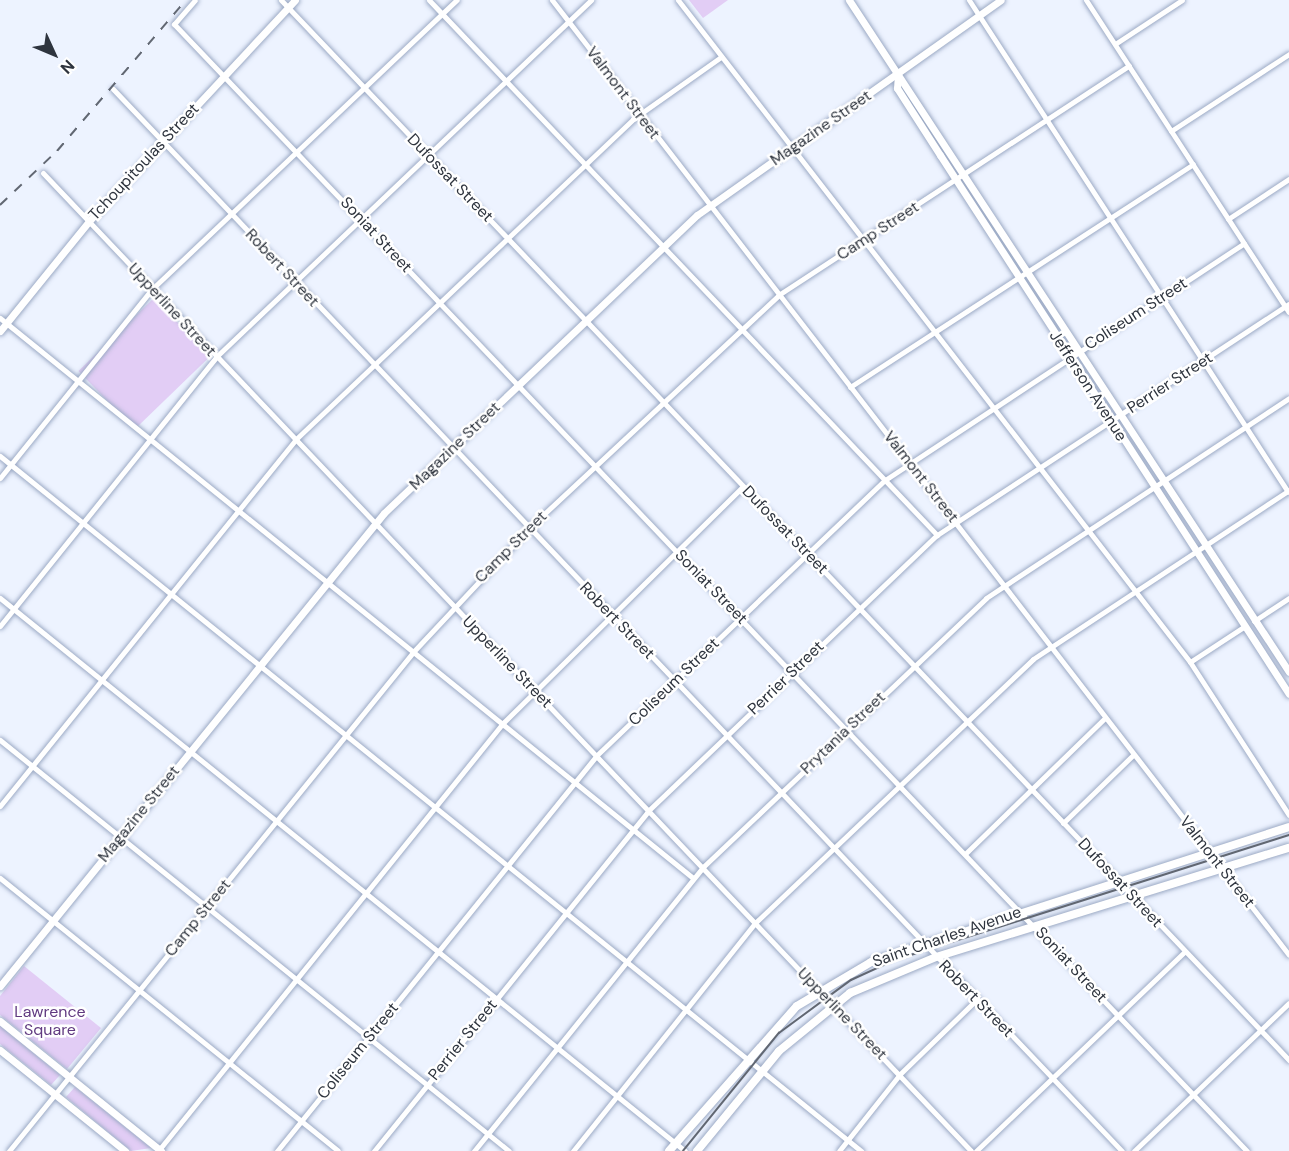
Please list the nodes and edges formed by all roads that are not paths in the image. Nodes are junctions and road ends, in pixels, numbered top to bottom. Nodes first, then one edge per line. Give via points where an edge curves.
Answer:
1 (195, 0) edge
2 (281, 0) edge
3 (295, 0) edge
4 (429, 0) edge
5 (457, 0) edge
6 (552, 0) edge
7 (591, 0) edge
8 (678, 0) edge
9 (849, 0) edge
10 (969, 0) edge
11 (1001, 0) edge
12 (1086, 0) edge
13 (1182, 0) edge
14 (288, 7) junction
15 (442, 14) junction
16 (980, 16) junction
17 (569, 22) junction
18 (1115, 44) junction
19 (1289, 54) edge
20 (721, 57) junction
21 (1129, 66) junction
22 (898, 74) junction
23 (225, 75) junction
24 (506, 82) junction
25 (364, 88) junction
26 (113, 89) dead end
27 (639, 114) junction
28 (1047, 121) junction
29 (1171, 131) junction
30 (163, 142) junction
31 (792, 149) junction
32 (297, 152) junction
33 (429, 155) junction
34 (584, 164) junction
35 (1193, 165) junction
36 (43, 173) dead end
37 (965, 175) junction
38 (1289, 179) edge
39 (957, 181) junction
40 (710, 206) junction
41 (232, 215) junction
42 (1111, 218) junction
43 (361, 219) junction
44 (1228, 219) junction
45 (89, 221) junction
46 (507, 237) junction
47 (864, 240) junction
48 (1244, 243) junction
49 (663, 247) junction
50 (1029, 273) junction
51 (1020, 279) junction
52 (294, 282) junction
53 (152, 289) junction
54 (780, 294) junction
55 (1162, 297) junction
56 (440, 302) junction
57 (1288, 308) edge
58 (0, 318) edge
59 (586, 320) junction
60 (7, 323) junction
61 (740, 328) junction
62 (0, 331) edge
63 (935, 333) junction
64 (1079, 351) junction
65 (216, 357) junction
66 (1070, 357) junction
67 (1204, 361) junction
68 (374, 366) junction
69 (79, 381) junction
70 (518, 385) junction
71 (850, 387) junction
72 (1289, 398) edge
73 (663, 401) junction
74 (991, 408) junction
75 (1120, 416) junction
76 (1112, 422) junction
77 (1245, 426) junction
78 (150, 439) junction
79 (295, 440) junction
80 (452, 448) junction
81 (0, 456) edge
82 (908, 462) junction
83 (11, 465) junction
84 (596, 466) junction
85 (1040, 468) junction
86 (0, 478) edge
87 (885, 480) junction
88 (1161, 481) junction
89 (743, 486) junction
90 (1153, 486) junction
91 (1288, 492) edge
92 (238, 510) junction
93 (955, 521) junction
94 (82, 522) junction
95 (375, 523) junction
96 (529, 528) junction
97 (1088, 530) junction
98 (937, 536) junction
99 (1203, 545) junction
100 (676, 550) junction
101 (1196, 550) junction
102 (808, 554) junction
103 (328, 582) junction
104 (1003, 584) junction
105 (1135, 591) junction
106 (171, 594) junction
107 (0, 598) edge
108 (1289, 598) edge
109 (452, 605) junction
110 (14, 609) junction
111 (860, 609) junction
112 (611, 614) junction
113 (741, 618) junction
114 (1254, 621) junction
115 (0, 626) edge
116 (1245, 626) junction
117 (1050, 646) junction
118 (414, 651) junction
119 (1190, 663) junction
120 (260, 666) junction
121 (914, 666) junction
122 (1289, 671) edge
123 (793, 672) junction
124 (1278, 677) junction
125 (102, 680) junction
126 (675, 681) junction
127 (533, 690) junction
128 (1289, 694) edge
129 (1105, 718) junction
130 (967, 722) junction
131 (503, 723) junction
132 (848, 728) junction
133 (346, 735) junction
134 (727, 735) junction
135 (0, 740) edge
136 (190, 752) junction
137 (597, 755) junction
138 (1133, 755) junction
139 (32, 766) junction
140 (575, 782) junction
141 (901, 785) junction
142 (1031, 789) junction
143 (781, 792) junction
144 (0, 806) edge
145 (435, 808) junction
146 (649, 810) junction
147 (1289, 815) edge
148 (276, 821) junction
149 (1063, 823) junction
150 (1289, 827) edge
151 (633, 830) junction
152 (120, 837) junction
153 (835, 848) junction
154 (1289, 848) edge
155 (1210, 852) junction
156 (966, 853) junction
157 (507, 866) junction
158 (703, 867) junction
159 (1223, 870) junction
160 (0, 878) edge
161 (693, 878) junction
162 (1118, 881) junction
163 (366, 893) junction
164 (1133, 897) junction
165 (207, 907) junction
166 (1021, 912) junction
167 (566, 913) junction
168 (53, 921) junction
169 (755, 923) junction
170 (1035, 927) junction
171 (923, 943) junction
172 (438, 952) junction
173 (1184, 952) junction
174 (1289, 955) edge
175 (936, 957) junction
176 (626, 962) junction
177 (296, 979) junction
178 (0, 986) edge
179 (819, 990) junction
180 (139, 991) junction
181 (497, 999) junction
182 (977, 999) junction
183 (1289, 1003) edge
184 (833, 1004) junction
185 (686, 1010) junction
186 (1119, 1016) junction
187 (0, 1021) edge
188 (1260, 1030) junction
189 (369, 1038) junction
190 (557, 1048) junction
191 (0, 1050) edge
192 (747, 1058) junction
193 (1289, 1060) edge
194 (229, 1063) junction
195 (762, 1071) junction
196 (900, 1074) junction
197 (69, 1077) junction
198 (1053, 1079) junction
199 (427, 1085) junction
200 (55, 1095) junction
201 (1194, 1095) junction
202 (617, 1096) junction
203 (301, 1121) junction
204 (488, 1134) junction
205 (848, 1140) junction
206 (676, 1143) junction
207 (159, 1150) edge
208 (9, 1151) edge
209 (125, 1151) edge
210 (277, 1151) edge
211 (338, 1151) edge
212 (374, 1151) edge
213 (474, 1151) edge
214 (509, 1151) edge
215 (573, 1151) edge
216 (669, 1151) edge
217 (685, 1151) edge
218 (697, 1151) edge
219 (839, 1151) edge
220 (861, 1151) edge
221 (971, 1151) edge
222 (976, 1151) edge
223 (1122, 1151) edge
224 (1134, 1151) edge
225 (1247, 1151) edge

1 - 23 street, Soniat Street via 174,24
2 - 14 street, Dufossat Street
3 - 14 street, Tchoupitoulas Street
4 - 15 street
5 - 15 street
6 - 17 street, Valmont Street
7 - 17 street
8 - 20 street
9 - 22 street, Jefferson Avenue
10 - 16 street
11 - 16 street, Magazine Street
12 - 18 street
13 - 18 street
14 - 23 street, Tchoupitoulas Street
14 - 25 street, Dufossat Street
15 - 24 street
15 - 25 street
16 - 22 street, Magazine Street
16 - 28 street
17 - 24 street
17 - 27 street, Valmont Street
18 - 21 street
19 - 29 street
20 - 27 street
20 - 31 street
21 - 28 street, Camp Street
21 - 29 street
22 - 31 street, Magazine Street
22 - 37 street, Jefferson Avenue
22 - 39 street, Jefferson Avenue via 897,88
23 - 30 street, Tchoupitoulas Street
23 - 32 street, Soniat Street
24 - 33 street
24 - 34 street
25 - 32 street
25 - 33 street, Dufossat Street
26 - 30 street, Robert Street
27 - 34 street
27 - 40 street, Valmont Street
28 - 37 street, Camp Street
28 - 42 street
29 - 35 street
30 - 41 street, Robert Street
30 - 45 street, Tchoupitoulas Street
31 - 40 street, Magazine Street
31 - 47 street
32 - 41 street
32 - 43 street, Soniat Street
33 - 43 street
33 - 46 street, Dufossat Street
34 - 46 street
34 - 49 street
35 - 42 street
35 - 44 street
36 - 45 street, Upperline Street
37 - 39 street, Camp Street
37 - 50 street, Jefferson Avenue
38 - 44 street
39 - 47 street, Camp Street
39 - 51 street, Jefferson Avenue
40 - 49 street, Magazine Street
40 - 54 street, Valmont Street
41 - 52 street, Robert Street
41 - 53 street
42 - 50 street
42 - 55 street
43 - 52 street
43 - 56 street, Soniat Street
44 - 48 street
45 - 53 street, Upperline Street
45 - 60 street, Tchoupitoulas Street
46 - 56 street
46 - 59 street, Dufossat Street
47 - 54 street, Camp Street
47 - 63 street
48 - 55 street, Coliseum Street
48 - 57 street
49 - 59 street, Magazine Street
49 - 61 street
50 - 51 street
50 - 64 street, Jefferson Avenue
51 - 63 street
51 - 66 street, Jefferson Avenue
52 - 65 street
52 - 68 street, Robert Street
53 - 65 street, Upperline Street
53 - 69 street
54 - 61 street, Camp Street
54 - 71 street, Valmont Street
55 - 64 street, Coliseum Street
55 - 67 street
56 - 68 street
56 - 70 street, Soniat Street
57 - 67 street, Perrier Street
58 - 60 street
59 - 70 street, Magazine Street
59 - 73 street, Dufossat Street
60 - 62 street, Tchoupitoulas Street
60 - 69 street
61 - 73 street, Camp Street
61 - 87 street
63 - 71 street
63 - 74 street
64 - 66 street, Coliseum Street
64 - 75 street, Jefferson Avenue
65 - 78 street
65 - 79 street, Upperline Street
66 - 74 street, Coliseum Street
66 - 76 street, Jefferson Avenue
67 - 75 street, Perrier Street
67 - 77 street
68 - 79 street
68 - 80 street, Robert Street
69 - 78 street
69 - 83 street
70 - 80 street, Magazine Street
70 - 84 street, Soniat Street
71 - 82 street, Valmont Street
72 - 77 street, Prytania Street
73 - 84 street, Camp Street
73 - 89 street, Dufossat Street
74 - 82 street, Coliseum Street
74 - 85 street
75 - 76 street, Perrier Street
75 - 88 street, Jefferson Avenue
76 - 85 street, Perrier Street
76 - 90 street, Jefferson Avenue
77 - 88 street, Prytania Street
77 - 91 street
78 - 92 street
78 - 94 street
79 - 92 street
79 - 95 street, Upperline Street
80 - 95 street, Magazine Street
80 - 96 street, Robert Street
81 - 83 street
82 - 87 street, Coliseum Street
82 - 93 street, Valmont Street
83 - 86 street
83 - 94 street
84 - 96 street, Camp Street
84 - 100 street, Soniat Street
85 - 93 street, Perrier Street
85 - 97 street
87 - 98 street
87 - 102 street, Coliseum Street
88 - 90 street, Prytania Street
88 - 99 street, Jefferson Avenue
89 - 100 street
89 - 102 street, Dufossat Street
90 - 97 street, Prytania Street
90 - 101 street, Jefferson Avenue
91 - 99 street
92 - 103 street
92 - 106 street
93 - 98 street, Perrier Street
93 - 104 street, Valmont Street
94 - 106 street
94 - 110 street
95 - 103 street, Magazine Street
95 - 109 street, Upperline Street
96 - 109 street, Camp Street
96 - 112 street, Robert Street
97 - 104 street, Prytania Street
97 - 105 street
98 - 111 street, Perrier Street
99 - 101 street
99 - 114 street, Jefferson Avenue
100 - 112 street
100 - 113 street, Soniat Street
101 - 105 street
101 - 116 street, Jefferson Avenue
102 - 111 street, Dufossat Street
102 - 113 street, Coliseum Street
103 - 118 street
103 - 120 street, Magazine Street
104 - 117 street, Valmont Street
104 - 121 street, Prytania Street
105 - 117 street
105 - 119 street
106 - 120 street
106 - 125 street
107 - 110 street
108 - 114 street
109 - 118 street, Camp Street
109 - 127 street, Upperline Street
110 - 115 street
110 - 125 street
111 - 121 street, Dufossat Street
111 - 123 street, Perrier Street
112 - 126 street, Robert Street
112 - 127 street
113 - 123 street, Soniat Street
113 - 126 street, Coliseum Street
114 - 116 street
114 - 122 street, Jefferson Avenue
116 - 119 street
116 - 124 street, Jefferson Avenue
117 - 129 street, Valmont Street
117 - 130 street
118 - 131 street
118 - 133 street, Camp Street
119 - 147 street
120 - 133 street
120 - 136 street, Magazine Street
121 - 130 street, Dufossat Street
121 - 132 street, Prytania Street
122 - 124 street
123 - 132 street, Soniat Street
123 - 134 street, Perrier Street
124 - 128 street, Jefferson Avenue
125 - 136 street
125 - 139 street
126 - 134 street, Robert Street
126 - 137 street, Coliseum Street
127 - 131 street
127 - 137 street, Upperline Street
129 - 138 street, Valmont Street
129 - 142 street
130 - 141 street
130 - 142 street, Dufossat Street
131 - 140 street
131 - 145 street
132 - 141 street, Soniat Street
132 - 143 street, Prytania Street
133 - 145 street
133 - 148 street, Camp Street
134 - 143 street, Robert Street
134 - 146 street, Perrier Street
135 - 139 street
136 - 148 street
136 - 152 street, Magazine Street
137 - 140 street, Coliseum Street
137 - 146 street, Upperline Street
138 - 149 street
138 - 155 street, Valmont Street
139 - 144 street
139 - 152 street
140 - 151 street
140 - 157 street, Coliseum Street
141 - 153 street
141 - 156 street, Soniat Street
142 - 149 street, Dufossat Street
142 - 156 street
143 - 153 street, Robert Street
143 - 158 street, Prytania Street
145 - 157 street
145 - 163 street
146 - 151 street, Perrier Street
146 - 158 street, Upperline Street
148 - 163 street
148 - 165 street, Camp Street
149 - 162 street, Dufossat Street
150 - 155 main road, Saint Charles Avenue
151 - 161 street
151 - 167 street, Perrier Street
152 - 165 street
152 - 168 street, Magazine Street
153 - 169 street
153 - 171 street, Robert Street
154 - 159 main road, Saint Charles Avenue
155 - 159 street, Valmont Street
155 - 162 main road, Saint Charles Avenue
156 - 166 street, Soniat Street
157 - 167 street
157 - 172 street, Coliseum Street
158 - 161 street, Prytania Street
158 - 169 street, Upperline Street
159 - 164 main road, Saint Charles Avenue
159 - 174 street, Valmont Street
160 - 168 street
161 - 176 street, Prytania Street
162 - 164 street, Dufossat Street
162 - 166 main road, Saint Charles Avenue
163 - 172 street
163 - 177 street
164 - 170 main road, Saint Charles Avenue
164 - 173 street, Dufossat Street
165 - 177 street
165 - 180 street, Camp Street
166 - 170 street, Soniat Street
166 - 171 main road, Saint Charles Avenue
167 - 176 street
167 - 181 street, Perrier Street
168 - 178 street, Magazine Street
168 - 180 street
169 - 179 street, Upperline Street
169 - 185 street
170 - 175 main road, Saint Charles Avenue
170 - 186 street, Soniat Street
171 - 175 street, Robert Street
171 - 179 main road, Saint Charles Avenue
172 - 181 street
172 - 189 street, Coliseum Street
173 - 186 street
173 - 188 street, Dufossat Street
175 - 182 street, Robert Street
175 - 184 main road, Saint Charles Avenue
176 - 185 street
176 - 190 street, Prytania Street
177 - 189 street
177 - 194 street
179 - 184 street, Upperline Street
179 - 192 main road, Saint Charles Avenue
180 - 194 street
180 - 197 street, Camp Street
181 - 190 street
181 - 199 street, Perrier Street
182 - 196 street
182 - 198 street, Robert Street
183 - 188 street
184 - 195 main road, Saint Charles Avenue
184 - 196 street, Upperline Street
185 - 192 street
185 - 202 street
186 - 198 street
186 - 201 street, Soniat Street
187 - 197 street
188 - 193 street, Dufossat Street
188 - 201 street
189 - 199 street
189 - 203 street, Coliseum Street
190 - 202 street
190 - 204 street, Prytania Street
191 - 200 street
192 - 195 street
192 - 206 main road, Saint Charles Avenue
194 - 203 street
194 - 207 street
195 - 205 street
195 - 218 main road, Saint Charles Avenue
196 - 205 street
196 - 221 street, Upperline Street
197 - 200 street, Camp Street
197 - 207 street
198 - 222 street
198 - 223 street, Robert Street
199 - 204 street
199 - 212 street, Perrier Street
200 - 208 street, Camp Street
200 - 209 street
201 - 224 street
201 - 225 street, Soniat Street
202 - 206 street
202 - 215 street
203 - 210 street, Coliseum Street
203 - 211 street
204 - 213 street, Prytania Street
204 - 214 street
205 - 219 street
205 - 220 street
206 - 216 main road, Saint Charles Avenue
206 - 217 street

